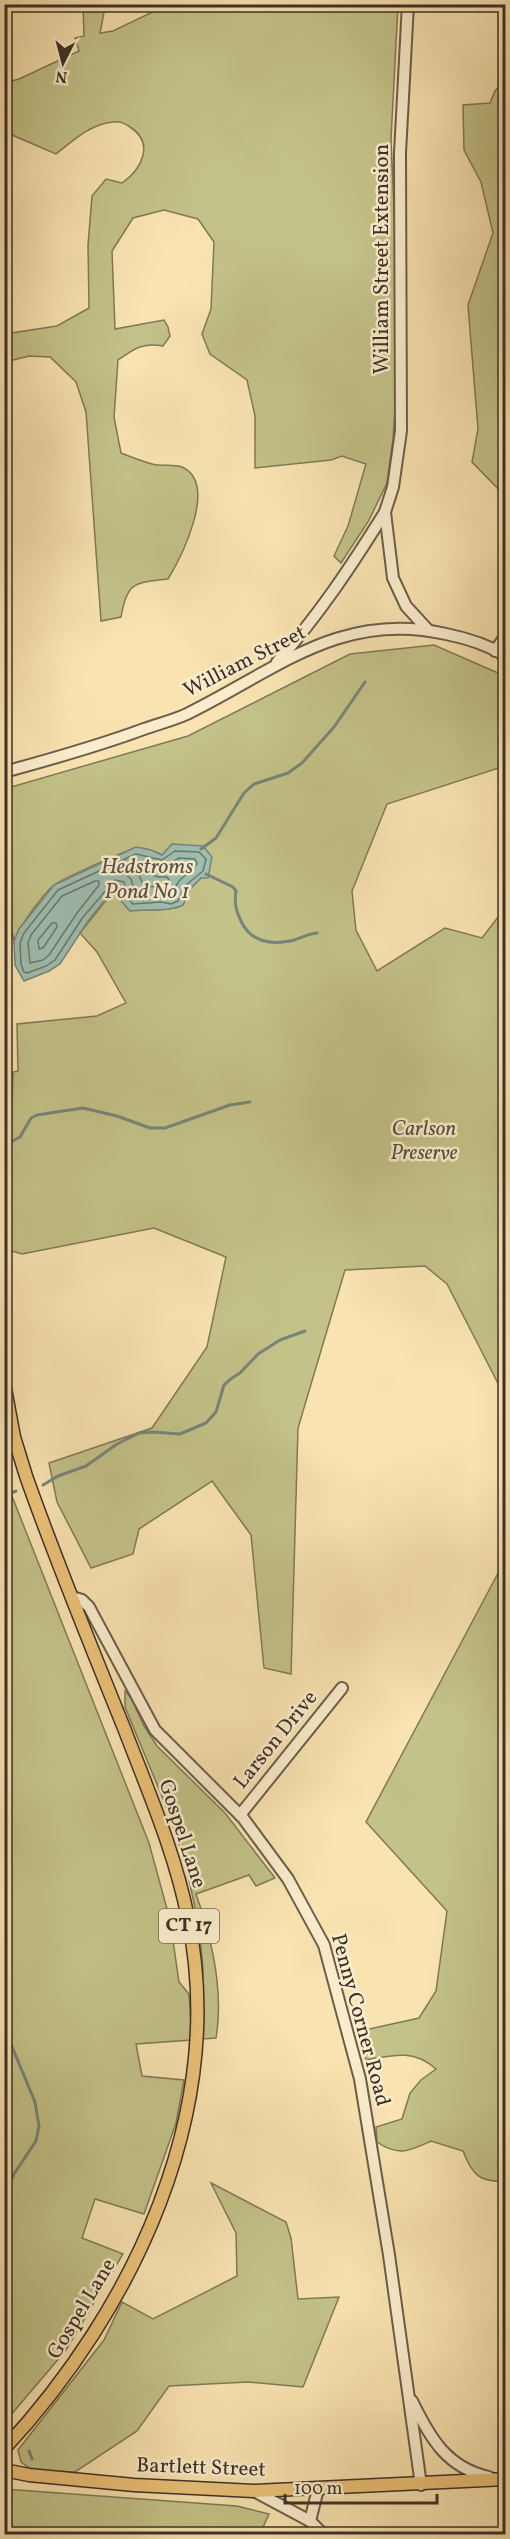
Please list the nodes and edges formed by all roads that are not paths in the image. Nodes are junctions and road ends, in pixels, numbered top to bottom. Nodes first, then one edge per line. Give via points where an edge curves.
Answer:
1 (408, 4) edge
2 (385, 512) junction
3 (428, 630) junction
4 (506, 635) edge
5 (500, 653) edge
6 (272, 666) junction
7 (4, 772) edge
8 (4, 1383) edge
9 (72, 1597) junction
10 (342, 1688) dead end
11 (240, 1815) junction
12 (408, 2392) junction
13 (4, 2449) edge
14 (4, 2470) edge
15 (503, 2480) edge
16 (421, 2485) junction
17 (318, 2489) junction
18 (255, 2491) junction
19 (310, 2521) junction
20 (323, 2535) edge

1 - 2 street, William Street Extension via 400,153 401,431 393,487
2 - 3 street, William Street Extension via 393,578 406,606
2 - 6 street, William Street Extension via 307,628
3 - 5 street, William Street via 467,638
3 - 6 street, William Street via 390,627 357,633 310,647
4 - 5 street
6 - 7 street, William Street via 186,714 102,745
8 - 9 main road, Gospel Lane / CT 17 via 20,1456
9 - 11 street, Penny Corner Road via 89,1607 155,1730
9 - 13 main road, Gospel Lane / CT 17 via 175,1866 195,1970 198,2013 194,2078 166,2185 123,2284 84,2349 44,2404
10 - 11 street, Larson Drive
11 - 12 street, Penny Corner Road via 288,1879 324,1945 360,2079
12 - 15 street, Penny Corner Road via 451,2461 473,2473
12 - 16 street, Penny Corner Road
14 - 18 main road, Bartlett Street via 134,2485
15 - 16 main road, Bartlett Street
16 - 17 main road, Bartlett Street
17 - 18 main road, Bartlett Street
17 - 19 street
18 - 19 street
19 - 20 street

